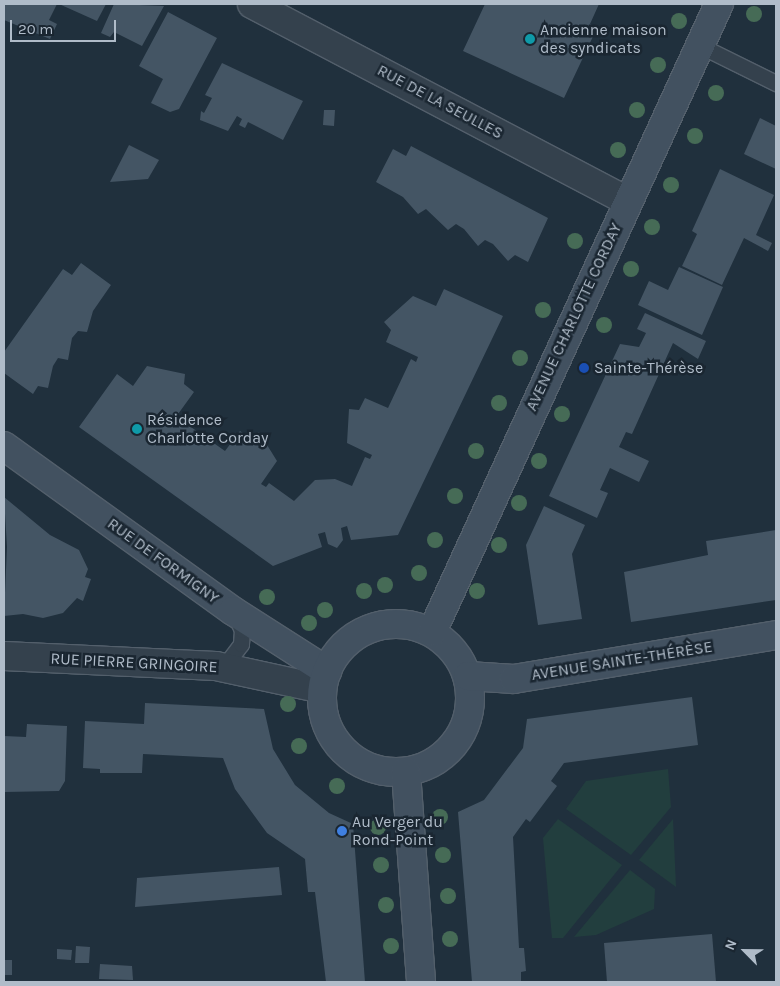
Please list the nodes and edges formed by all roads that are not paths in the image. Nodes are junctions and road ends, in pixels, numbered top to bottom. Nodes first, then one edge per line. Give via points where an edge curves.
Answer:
1 (252, 4) edge
2 (720, 4) edge
3 (699, 45) junction
4 (776, 83) edge
5 (627, 201) junction
6 (4, 446) edge
7 (233, 612) junction
8 (432, 632) junction
9 (776, 635) edge
10 (4, 656) edge
11 (216, 666) junction
12 (468, 676) junction
13 (324, 680) junction
14 (406, 772) junction
15 (421, 982) edge

1 - 5 street, RUE DE LA SEULLES
2 - 3 street, AVENUE CHARLOTTE CORDAY
3 - 4 lane
3 - 5 street, AVENUE CHARLOTTE CORDAY
5 - 8 street, AVENUE CHARLOTTE CORDAY
6 - 7 street, RUE DE FORMIGNY
7 - 11 lane via 242,630 241,644 226,664
7 - 13 street, RUE DE FORMIGNY
8 - 12 street via 459,657
8 - 13 street via 412,625 377,626 346,642
9 - 12 street, AVENUE SAINTE-THÉRÈSE via 514,679
10 - 11 street, RUE PIERRE GRINGOIRE
11 - 13 street, RUE PIERRE GRINGOIRE
12 - 14 street via 471,696 462,735 433,764
13 - 14 street via 322,710 339,747 373,770
14 - 15 street

